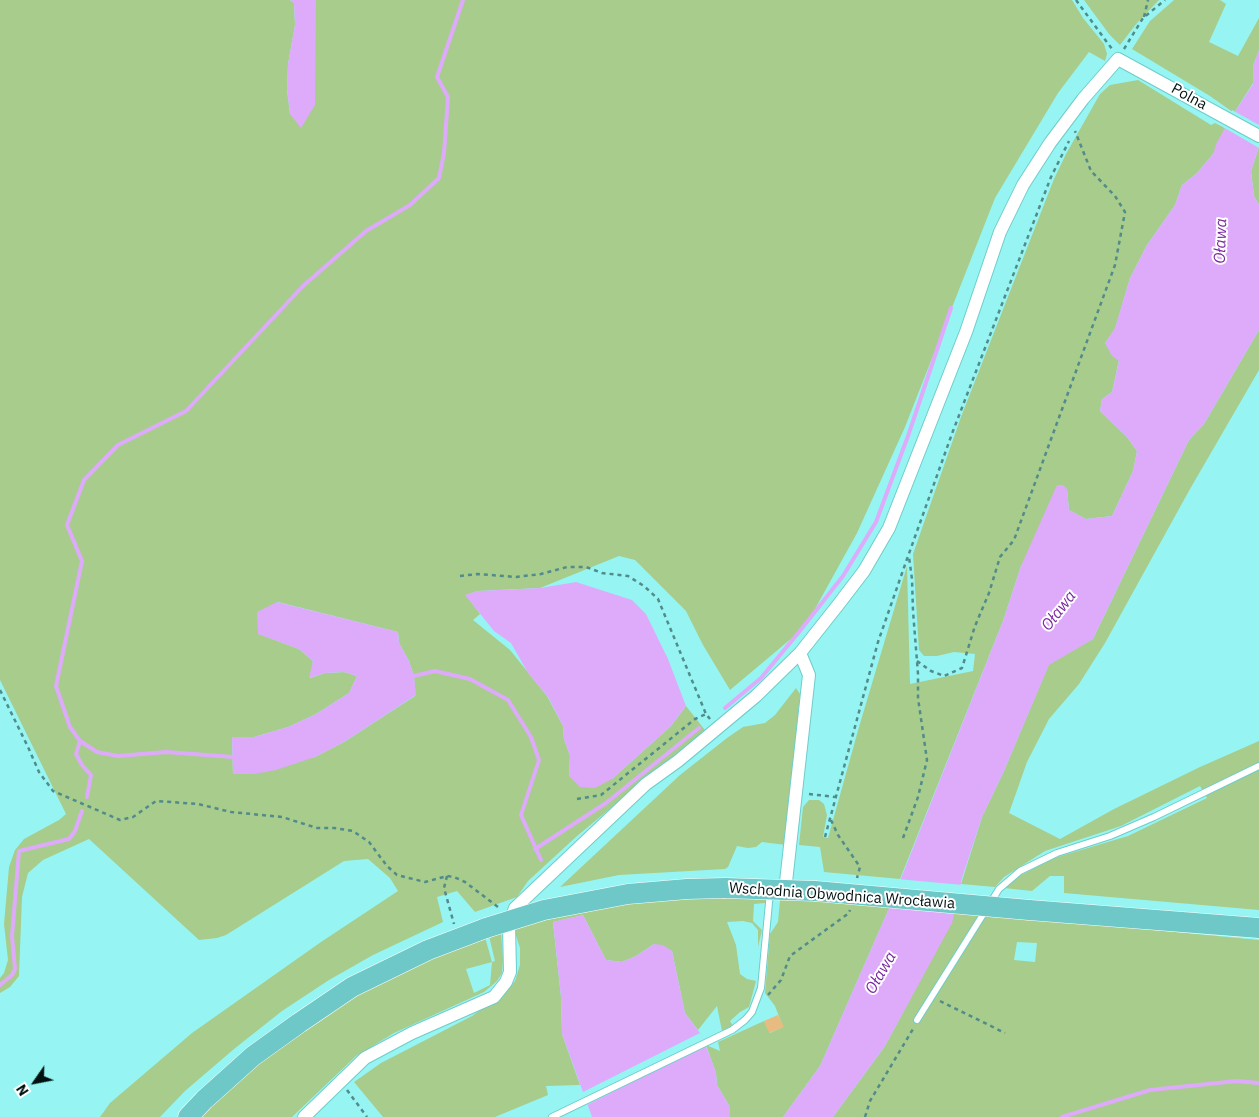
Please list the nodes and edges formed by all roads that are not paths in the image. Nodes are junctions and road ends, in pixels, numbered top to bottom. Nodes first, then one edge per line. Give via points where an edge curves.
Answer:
1 (1259, 136) edge
2 (800, 653) junction
3 (1259, 766) edge
4 (778, 890) junction
5 (1259, 928) edge
6 (918, 1020) road end
7 (188, 1117) edge
8 (304, 1117) edge
9 (552, 1117) edge

1 - 2 street, Polna via 1118,59 1082,99 1023,185 1000,232 966,332 889,528 864,571
2 - 4 street via 809,675 795,792
2 - 8 street via 756,696 646,784 515,908 508,935 510,972 494,997 412,1033 365,1058
3 - 6 lane via 1154,817 1110,836 1057,853 1020,871 999,889
4 - 5 main road, Wschodnia Obwodnica Wrocławia, bridge
4 - 7 main road, Wschodnia Obwodnica Wrocławia, bridge via 662,890 608,897 530,913 428,950 352,987 299,1023 253,1056
4 - 9 lane via 761,988 752,1012 745,1020 732,1030

